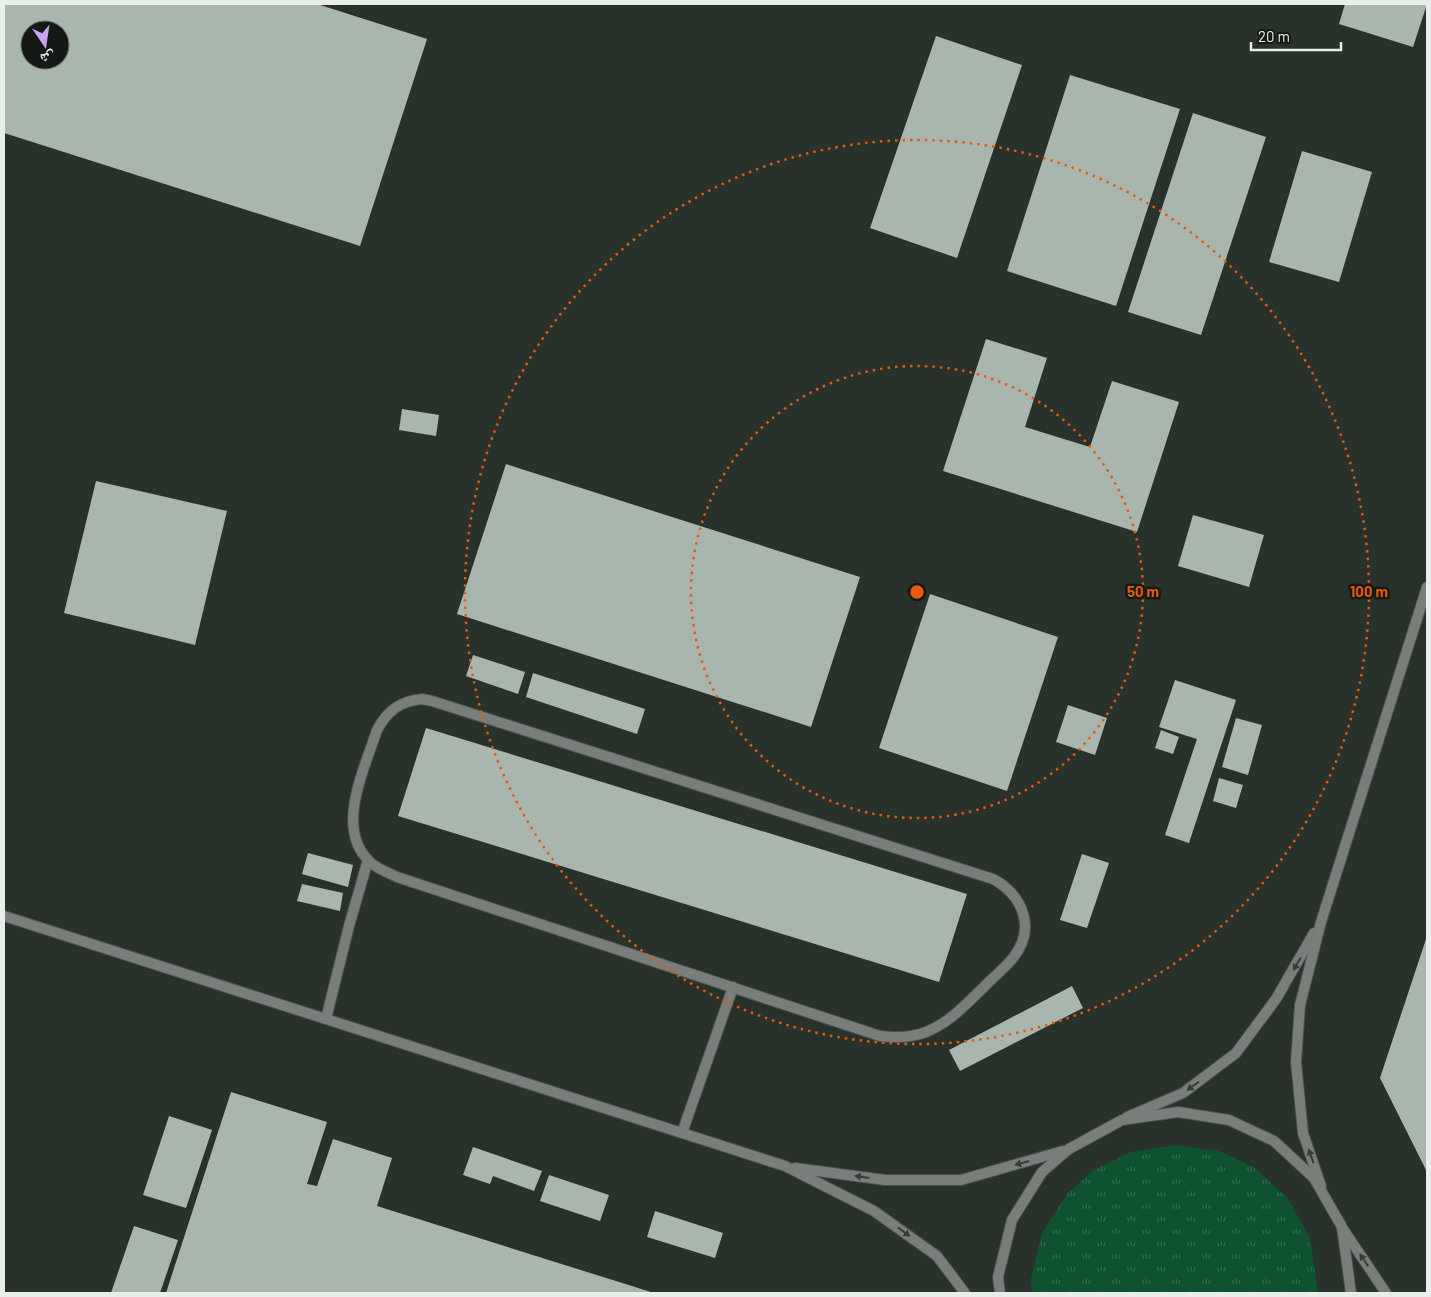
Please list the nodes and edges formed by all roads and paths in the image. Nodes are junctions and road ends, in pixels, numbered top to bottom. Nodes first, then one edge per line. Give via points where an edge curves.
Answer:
1 (1427, 587) edge
2 (368, 860) junction
3 (4, 916) edge
4 (1321, 922) junction
5 (733, 986) junction
6 (326, 1019) junction
7 (1122, 1120) junction
8 (682, 1133) junction
9 (1069, 1149) junction
10 (785, 1166) junction
11 (1327, 1202) junction
12 (1342, 1227) junction
13 (965, 1293) edge
14 (1000, 1293) edge
15 (1351, 1293) edge
16 (1386, 1293) edge

1 - 4 street
2 - 5 street via 380,870 396,876
2 - 5 street via 352,828 352,811 377,730 391,710 406,702 422,700 993,879 1015,895 1025,920 1022,941 1012,959 956,1015 941,1025 910,1036 880,1036
2 - 6 street
3 - 6 street
4 -> 7 street via 1276,1000 1236,1053 1183,1093
11 -> 4 street via 1303,1133 1296,1062 1300,1005
5 - 8 street
6 - 8 street
7 - 9 street
7 - 11 street via 1178,1112 1229,1120 1274,1141 1314,1178
8 - 10 street
9 -> 10 street via 961,1180 884,1180
9 - 14 street via 1042,1172 1012,1220 998,1277
10 -> 13 street via 874,1210 937,1256
11 - 12 street
12 - 15 street
16 -> 12 street

